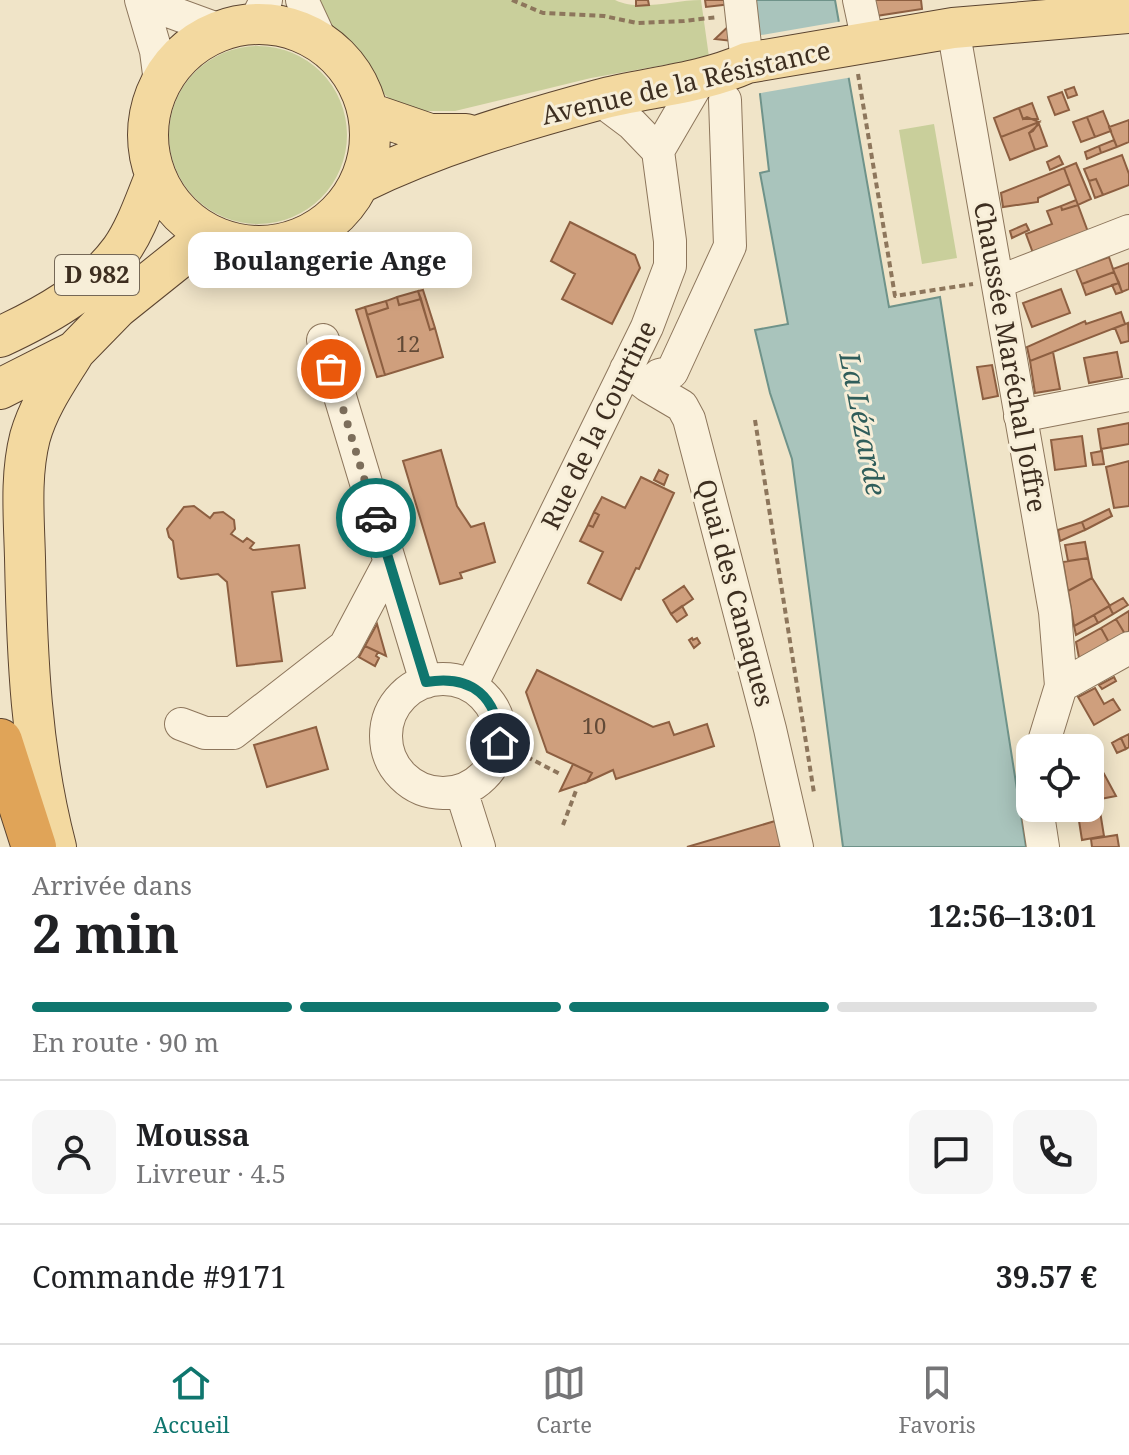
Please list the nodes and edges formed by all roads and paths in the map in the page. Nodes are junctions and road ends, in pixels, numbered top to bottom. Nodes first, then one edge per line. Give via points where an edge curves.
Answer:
1 (141, 0) edge
2 (152, 0) edge
3 (302, 0) edge
4 (512, 0) edge
5 (859, 0) edge
6 (729, 8) edge
7 (1129, 13) edge
8 (247, 18) edge
9 (953, 28) junction
10 (322, 43) junction
11 (860, 43) junction
12 (747, 63) junction
13 (160, 82) junction
14 (712, 90) junction
15 (600, 100) junction
16 (863, 100) dead end
17 (369, 113) junction
18 (482, 134) junction
19 (658, 151) junction
20 (155, 177) junction
21 (360, 183) junction
22 (1129, 231) edge
23 (214, 239) junction
24 (998, 282) junction
25 (117, 308) junction
26 (0, 337) edge
27 (323, 340) dead end
28 (75, 351) junction
29 (0, 358) edge
30 (637, 378) junction
31 (0, 389) edge
32 (1129, 395) edge
33 (1020, 416) junction
34 (755, 420) dead end
35 (389, 563) junction
36 (1129, 648) edge
37 (426, 682) junction
38 (471, 686) junction
39 (1061, 686) junction
40 (181, 724) dead end
41 (1046, 734) edge
42 (0, 741) edge
43 (500, 743) junction
44 (562, 775) dead end
45 (577, 788) dead end
46 (461, 790) junction
47 (815, 801) dead end
48 (1039, 822) edge
49 (563, 825) dead end
50 (34, 847) edge
51 (56, 847) edge
52 (479, 847) edge
53 (797, 847) edge
54 (1043, 847) edge

1 - 13 street
2 - 8 street via 168,11
3 - 10 street
4 - 6 path via 543,13 637,23 684,21
5 - 11 street
6 - 12 street
7 - 9 main road, Avenue de la Résistance
8 - 10 main road
8 - 13 main road via 185,51
9 - 11 main road, Avenue de la Résistance
9 - 24 street, Chaussée Maréchal Joffre
10 - 17 main road via 360,86
11 - 12 main road, Avenue de la Résistance
12 - 14 main road, Avenue de la Résistance via 723,74
13 - 20 main road via 147,129
14 - 15 main road, Avenue de la Résistance
14 - 19 street
14 - 30 street via 730,246 672,372
15 - 18 main road, Avenue de la Résistance
15 - 19 street
16 - 24 path via 895,296
17 - 18 main road, Avenue de la Résistance via 430,134
17 - 21 main road via 371,137
18 - 21 main road, Avenue de la Résistance
19 - 30 street, Rue de la Courtine via 670,266
20 - 23 main road via 177,211
20 - 26 main road, D 982 via 127,240 98,275 38,319
21 - 23 main road via 333,219 294,241 251,247
22 - 24 street
23 - 25 main road, D 982 via 192,248
24 - 33 street, Chaussée Maréchal Joffre
25 - 28 main road
25 - 29 main road, D 982 via 53,340
27 - 35 street
28 - 31 main road
28 - 51 main road via 39,411 24,486 30,682 42,785
30 - 38 street, Rue de la Courtine
30 - 53 street, Quai des Canaques via 682,406 689,419
32 - 33 street
33 - 39 street, Chaussée Maréchal Joffre via 1055,612
34 - 47 path, Quai des Canaques
35 - 37 street
35 - 40 street via 345,646 233,733 205,733
36 - 39 street
37 - 38 street via 444,679
37 - 46 street via 396,704 388,722 390,756 415,785 434,792
38 - 43 street via 491,704
39 - 41 street
42 - 50 highway
43 - 44 path
43 - 46 street via 483,777
45 - 49 path
46 - 52 street
48 - 54 street

